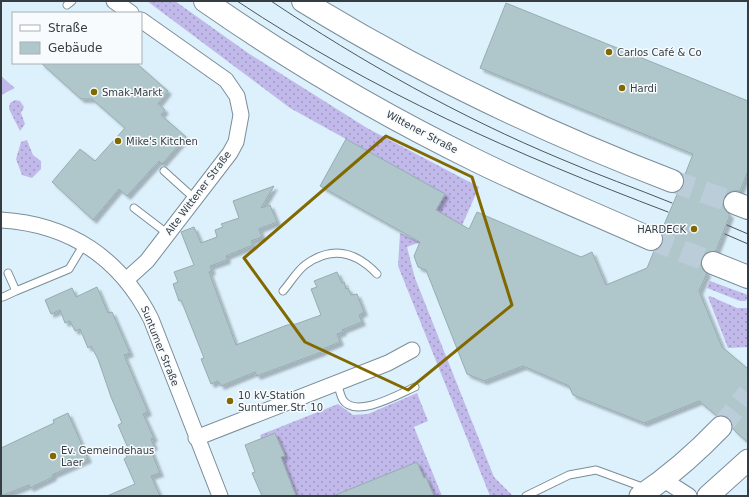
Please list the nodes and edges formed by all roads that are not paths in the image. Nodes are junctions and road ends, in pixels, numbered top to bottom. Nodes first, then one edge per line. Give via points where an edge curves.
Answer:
1 (114, 1) edge
2 (205, 1) edge
3 (303, 1) edge
4 (130, 12) edge
5 (142, 21) edge
6 (164, 171) dead end
7 (672, 181) tunnel mouth
8 (194, 199) junction
9 (134, 208) dead end
10 (1, 220) edge
11 (168, 234) junction
12 (651, 239) tunnel mouth
13 (84, 244) junction
14 (713, 263) tunnel mouth
15 (8, 273) dead end
16 (377, 274) dead end
17 (748, 277) edge
18 (126, 280) junction
19 (16, 291) junction
20 (283, 291) dead end
21 (3, 297) dead end
22 (412, 350) dead end
23 (337, 382) junction
24 (415, 387) dead end
25 (721, 427) tunnel mouth
26 (196, 438) junction
27 (748, 460) edge
28 (656, 490) edge
29 (220, 496) edge
30 (526, 496) edge
31 (688, 496) edge
32 (708, 496) edge

1 - 4 street
2 - 12 main road, Wittener Straße via 302,65 397,119 477,161
3 - 7 main road via 416,66 500,109
5 - 8 street, Alte Wittener Straße via 226,80 237,96 241,115 236,142
6 - 8 lane
8 - 11 street, Alte Wittener Straße
9 - 11 lane
10 - 13 street, Suntumer Straße via 38,225 67,234
11 - 18 street, Alte Wittener Straße via 147,261
13 - 18 street, Suntumer Straße via 110,263
13 - 19 lane via 69,268
14 - 17 main road
15 - 19 lane
16 - 20 lane via 365,261 336,253 304,265
18 - 26 street, Suntumer Straße via 142,301 151,319
19 - 21 lane
22 - 23 street via 388,363
23 - 24 lane via 344,401 356,408 366,407
23 - 26 street
25 - 28 main road
26 - 29 street, Suntumer Straße
27 - 32 main road
28 - 30 lane via 596,470 569,475
28 - 31 street

